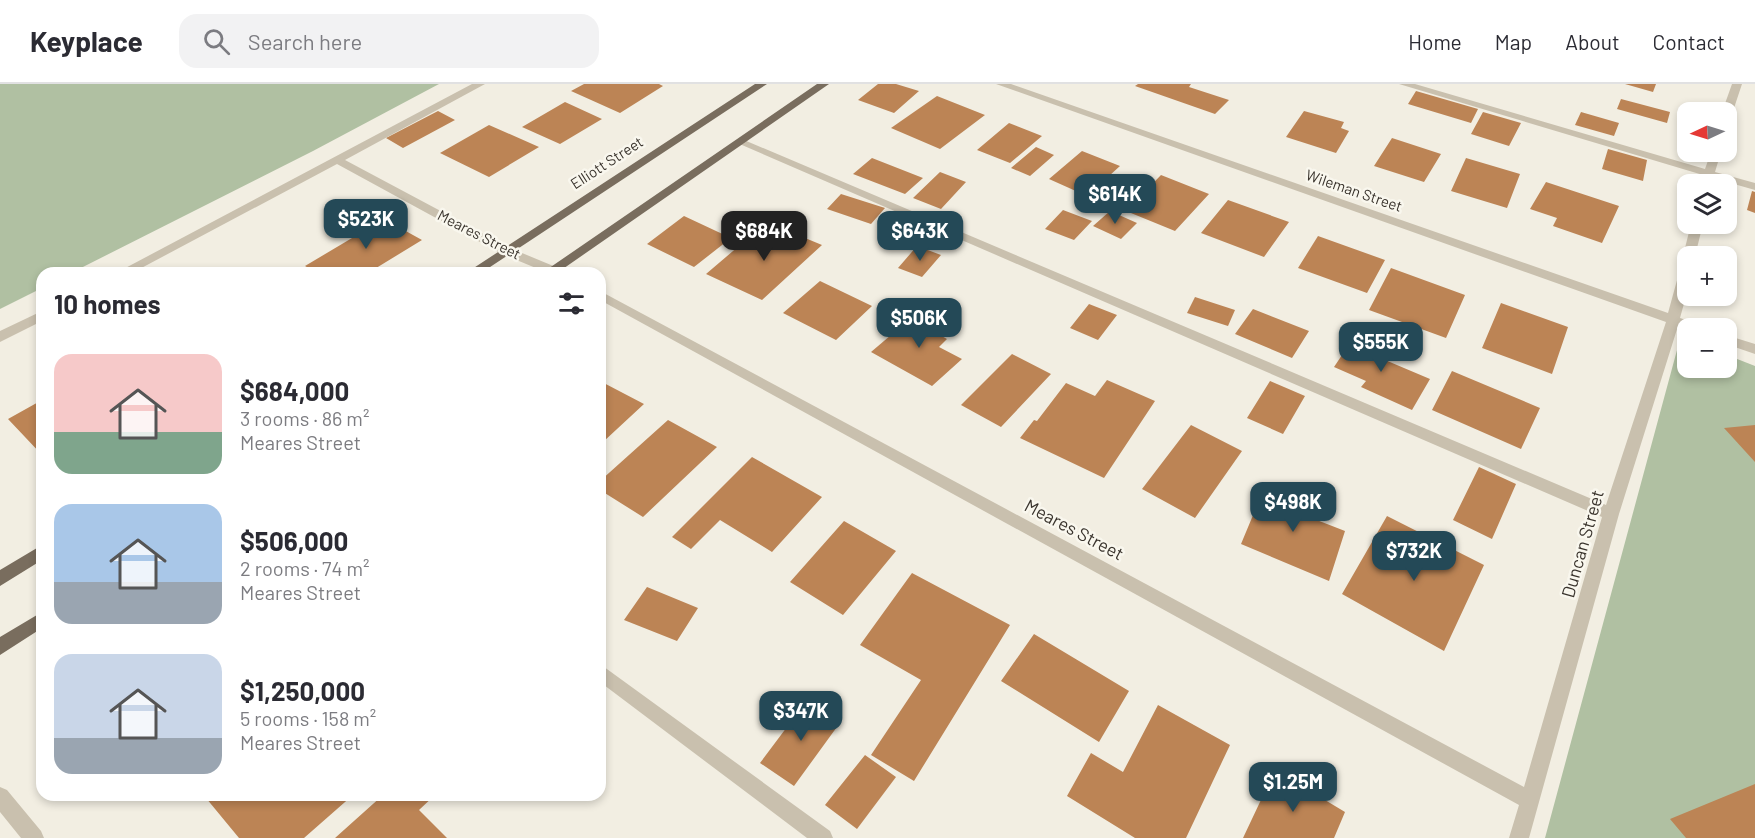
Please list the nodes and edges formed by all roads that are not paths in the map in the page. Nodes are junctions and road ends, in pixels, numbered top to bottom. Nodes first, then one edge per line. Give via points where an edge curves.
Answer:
1 (480, 84) edge
2 (762, 84) edge
3 (824, 84) edge
4 (1001, 84) edge
5 (1404, 84) edge
6 (1737, 84) edge
7 (1731, 102) edge
8 (740, 142) junction
9 (337, 160) junction
10 (1691, 174) edge
11 (1737, 184) edge
12 (1755, 187) edge
13 (506, 251) junction
14 (133, 267) edge
15 (481, 267) edge
16 (542, 267) edge
17 (560, 267) edge
18 (606, 298) edge
19 (1677, 305) edge
20 (36, 318) edge
21 (1673, 320) junction
22 (1677, 321) edge
23 (0, 337) edge
24 (1737, 343) edge
25 (1755, 349) edge
26 (1611, 514) junction
27 (36, 556) edge
28 (0, 579) edge
29 (36, 623) edge
30 (0, 647) edge
31 (606, 676) edge
32 (0, 797) edge
33 (1530, 800) junction
34 (34, 838) edge
35 (823, 838) edge
36 (1519, 838) edge

1 - 9 street
2 - 13 main road, Elliott Street
3 - 8 main road
4 - 21 street, Wileman Street
5 - 10 street
6 - 7 street
8 - 17 main road
8 - 26 street
9 - 13 street, Meares Street
9 - 14 street
11 - 12 street
13 - 15 main road, Elliott Street
13 - 16 street, Meares Street
18 - 33 street, Meares Street
19 - 21 street, Duncan Street
20 - 23 street
21 - 22 street, Wileman Street
21 - 26 street, Duncan Street
24 - 25 street
26 - 33 street, Duncan Street
27 - 28 main road
29 - 30 main road
31 - 35 street
32 - 34 street
33 - 36 street, Duncan Street

